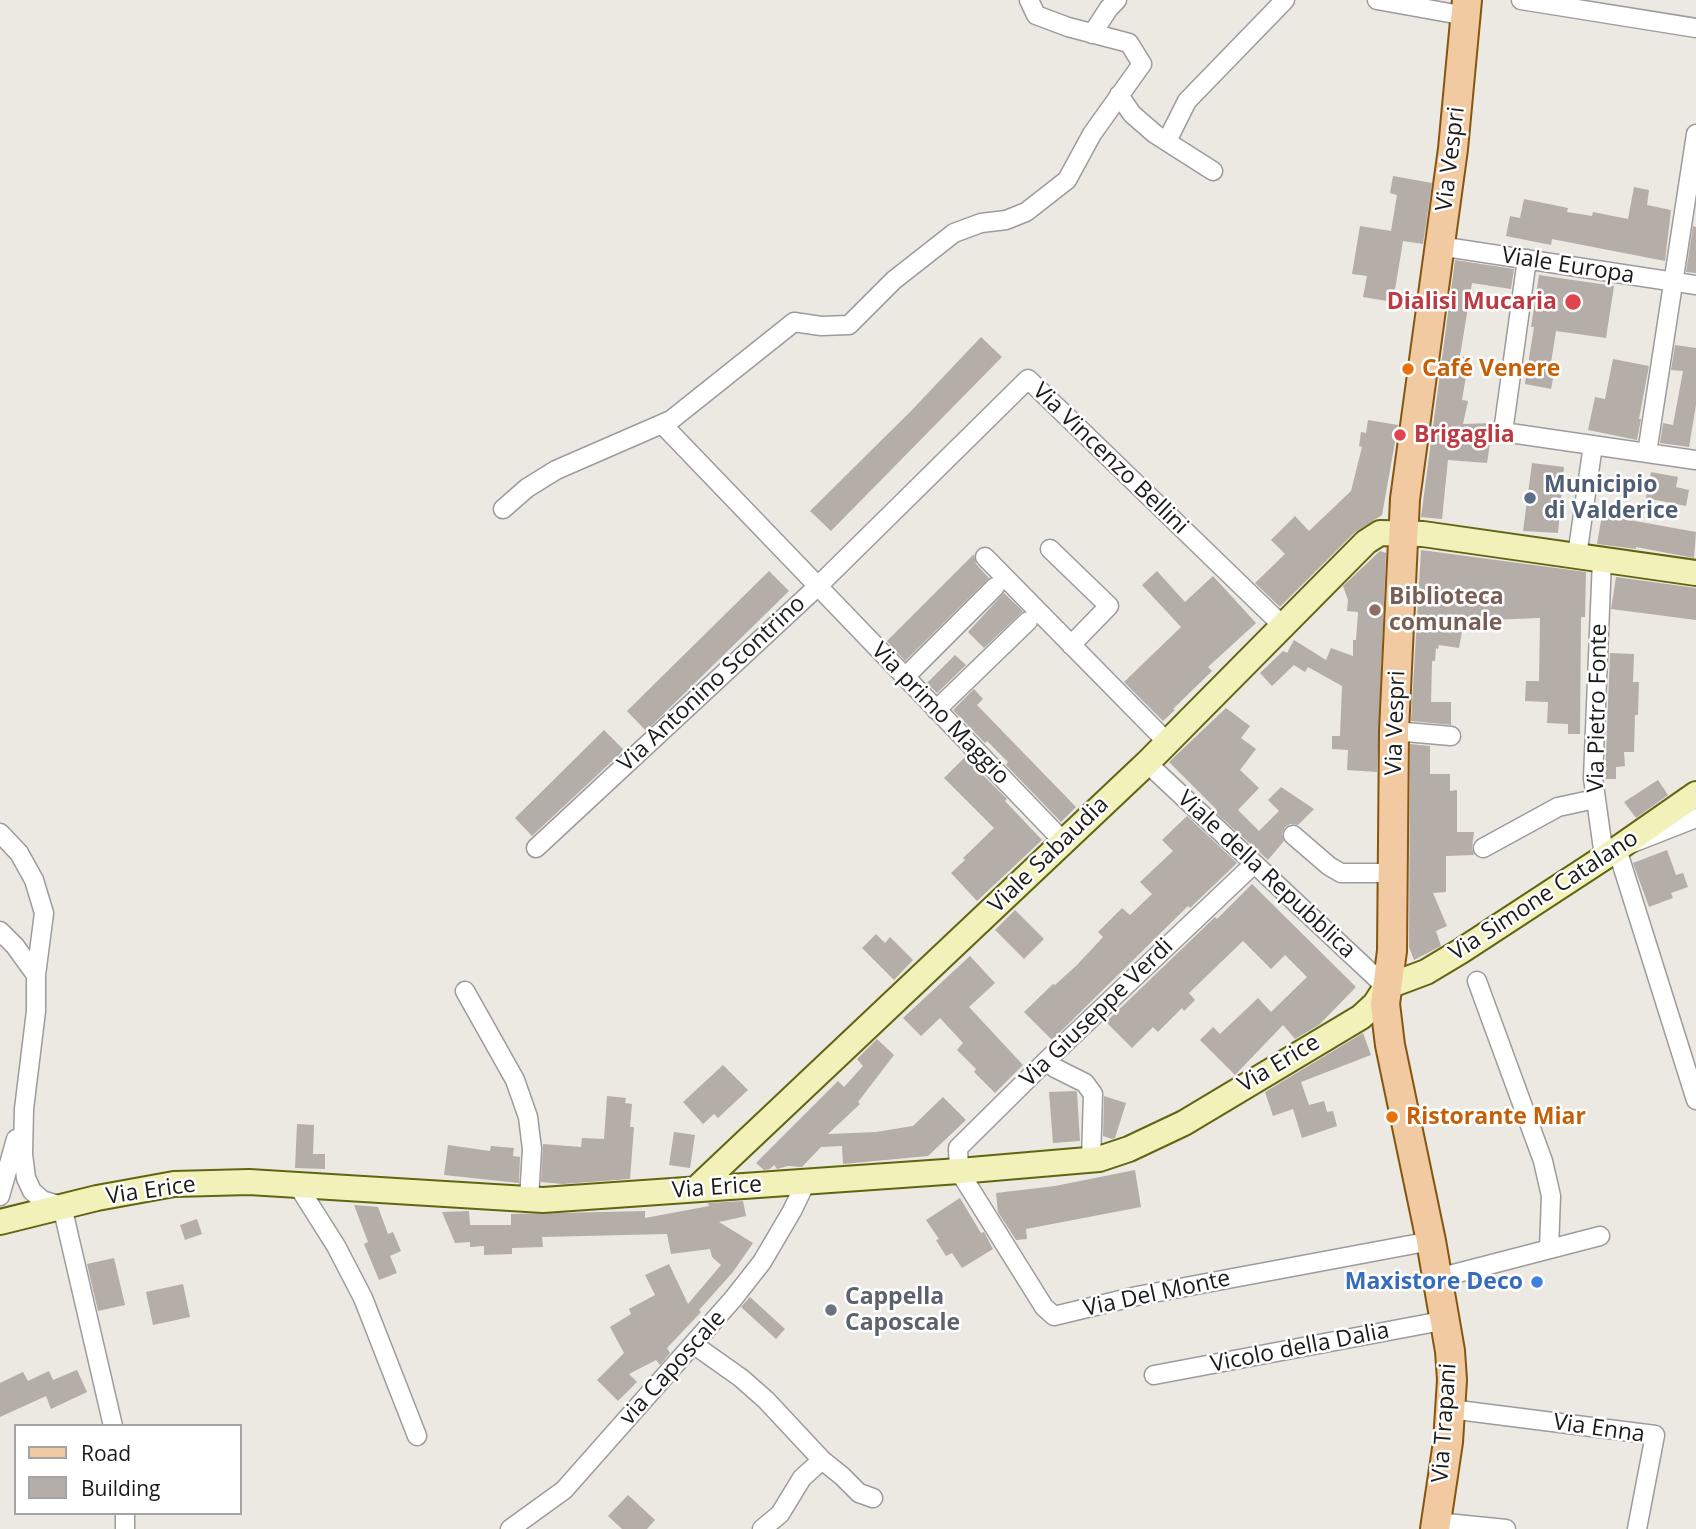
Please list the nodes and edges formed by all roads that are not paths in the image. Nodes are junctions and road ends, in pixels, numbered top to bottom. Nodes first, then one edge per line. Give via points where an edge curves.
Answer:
1 (1029, 0) edge
2 (1117, 0) edge
3 (1285, 0) edge
4 (1377, 0) edge
5 (1521, 0) edge
6 (1466, 8) edge
7 (1696, 27) edge
8 (1092, 34) junction
9 (1119, 95) junction
10 (1696, 134) edge
11 (1167, 141) junction
12 (1213, 171) dead end
13 (1439, 246) junction
14 (1527, 259) junction
15 (1673, 282) junction
16 (1696, 285) edge
17 (663, 425) junction
18 (1592, 445) junction
19 (1647, 453) junction
20 (1696, 460) edge
21 (503, 509) dead end
22 (1403, 532) junction
23 (1050, 550) dead end
24 (1577, 556) junction
25 (985, 557) dead end
26 (1602, 560) junction
27 (1696, 573) edge
28 (817, 587) junction
29 (995, 587) dead end
30 (1028, 621) dead end
31 (1284, 627) junction
32 (1071, 645) junction
33 (905, 677) junction
34 (936, 710) junction
35 (1394, 731) junction
36 (1451, 736) dead end
37 (1167, 742) junction
38 (1147, 762) junction
39 (1696, 793) edge
40 (1595, 799) junction
41 (1696, 818) edge
42 (0, 833) edge
43 (1293, 835) dead end
44 (1063, 842) junction
45 (536, 848) dead end
46 (1483, 848) dead end
47 (1610, 853) junction
48 (1254, 864) junction
49 (1393, 873) junction
50 (43, 928) junction
51 (0, 931) edge
52 (15, 946) junction
53 (36, 975) junction
54 (1477, 981) dead end
55 (1386, 987) junction
56 (465, 992) dead end
57 (1374, 1022) junction
58 (1046, 1060) junction
59 (1696, 1100) edge
60 (24, 1109) junction
61 (1091, 1160) junction
62 (959, 1171) junction
63 (26, 1178) junction
64 (806, 1182) junction
65 (298, 1186) junction
66 (696, 1189) junction
67 (3, 1190) edge
68 (529, 1199) junction
69 (62, 1206) junction
70 (12, 1218) edge
71 (1600, 1236) dead end
72 (1431, 1241) junction
73 (1549, 1249) junction
74 (1438, 1278) junction
75 (1447, 1320) junction
76 (693, 1344) junction
77 (1154, 1375) dead end
78 (1450, 1409) junction
79 (113, 1424) edge
80 (417, 1436) dead end
81 (822, 1460) junction
82 (873, 1498) dead end
83 (1436, 1526) edge
84 (510, 1529) edge
85 (762, 1529) edge
86 (1506, 1529) edge
87 (1637, 1529) edge

1 - 8 street via 1036,15
2 - 8 street
3 - 11 street via 1187,101
4 - 6 street
5 - 7 street
6 - 13 main road, Via Vespri
8 - 9 street via 1129,43 1142,64
9 - 11 street via 1132,114
9 - 17 street via 1091,134 1067,180 1026,212 954,233 894,280 849,325 794,322
10 - 15 street
11 - 12 street
13 - 14 street, Viale Europa
13 - 22 main road, Via Vespri
14 - 15 street, Viale Europa
14 - 18 street via 1503,432
15 - 16 street, Viale Europa
15 - 19 street
17 - 21 street via 556,470
17 - 28 street, Via Antonino Scontrino
18 - 19 street
18 - 24 street
19 - 20 street
22 - 24 street
22 - 31 street, Viale Sabaudia via 1380,533 1366,542
22 - 35 main road, Via Vespri
23 - 32 street via 1109,606
24 - 26 street
25 - 32 street
26 - 27 street
26 - 40 street, Via Pietro Fonte
28 - 31 street, Via Vincenzo Bellini via 1028,379
28 - 33 street, Via primo Maggio
28 - 45 street, Via Antonino Scontrino
29 - 33 street
30 - 34 street
31 - 37 street, Viale Sabaudia
32 - 37 street
33 - 34 street, Via primo Maggio
34 - 44 street, Via primo Maggio
35 - 36 street
35 - 49 main road, Via Vespri
37 - 38 street, Viale Sabaudia
38 - 44 street, Viale Sabaudia
38 - 48 street, Viale della Repubblica
39 - 47 street, Via Simone Catalano
40 - 46 street via 1558,807
40 - 47 street, Via Pietro Fonte
41 - 47 street
42 - 50 street via 19,853 34,880 44,913
43 - 49 street via 1341,873
44 - 66 street, Viale Sabaudia
47 - 55 street, Via Simone Catalano via 1426,972
47 - 59 street, Via Pietro Fonte
48 - 55 street, Viale della Repubblica
48 - 58 street, Via Giuseppe Verdi
49 - 55 main road, Via Vespri via 1392,951
50 - 52 street
50 - 53 street
51 - 52 street
52 - 53 street
53 - 60 street
54 - 73 street via 1543,1161 1551,1196
55 - 57 main road, Via Trapani
56 - 68 street via 514,1080 528,1117 532,1149
57 - 61 street, Via Erice via 1184,1123 1129,1149
57 - 72 main road, Via Trapani
58 - 61 street via 1086,1083 1093,1094
58 - 62 street, Via Giuseppe Verdi via 958,1148
60 - 63 street
60 - 67 street
61 - 62 street, Via Erice
62 - 64 street, Via Erice
62 - 72 street, Via Del Monte via 1054,1316
63 - 69 street via 42,1200
63 - 70 street
64 - 66 street, Via Erice
64 - 76 street, via Caposcale via 762,1262
65 - 68 street, Via Erice
65 - 69 street, Via Erice via 174,1184
65 - 80 street via 363,1298
66 - 68 street, Via Erice
67 - 70 street via 12,1205
69 - 70 street, Via Erice
69 - 79 street
71 - 73 street
72 - 74 main road, Via Trapani
73 - 74 street
74 - 75 main road, Via Trapani
75 - 77 street, Vicolo della Dalia
75 - 78 main road, Via Trapani
76 - 81 street via 766,1400
76 - 84 street, via Caposcale via 564,1490
78 - 83 main road, Via Trapani
78 - 87 street, Via Enna via 1655,1435
81 - 82 street via 859,1493
81 - 85 street via 802,1478 780,1514
83 - 86 street

